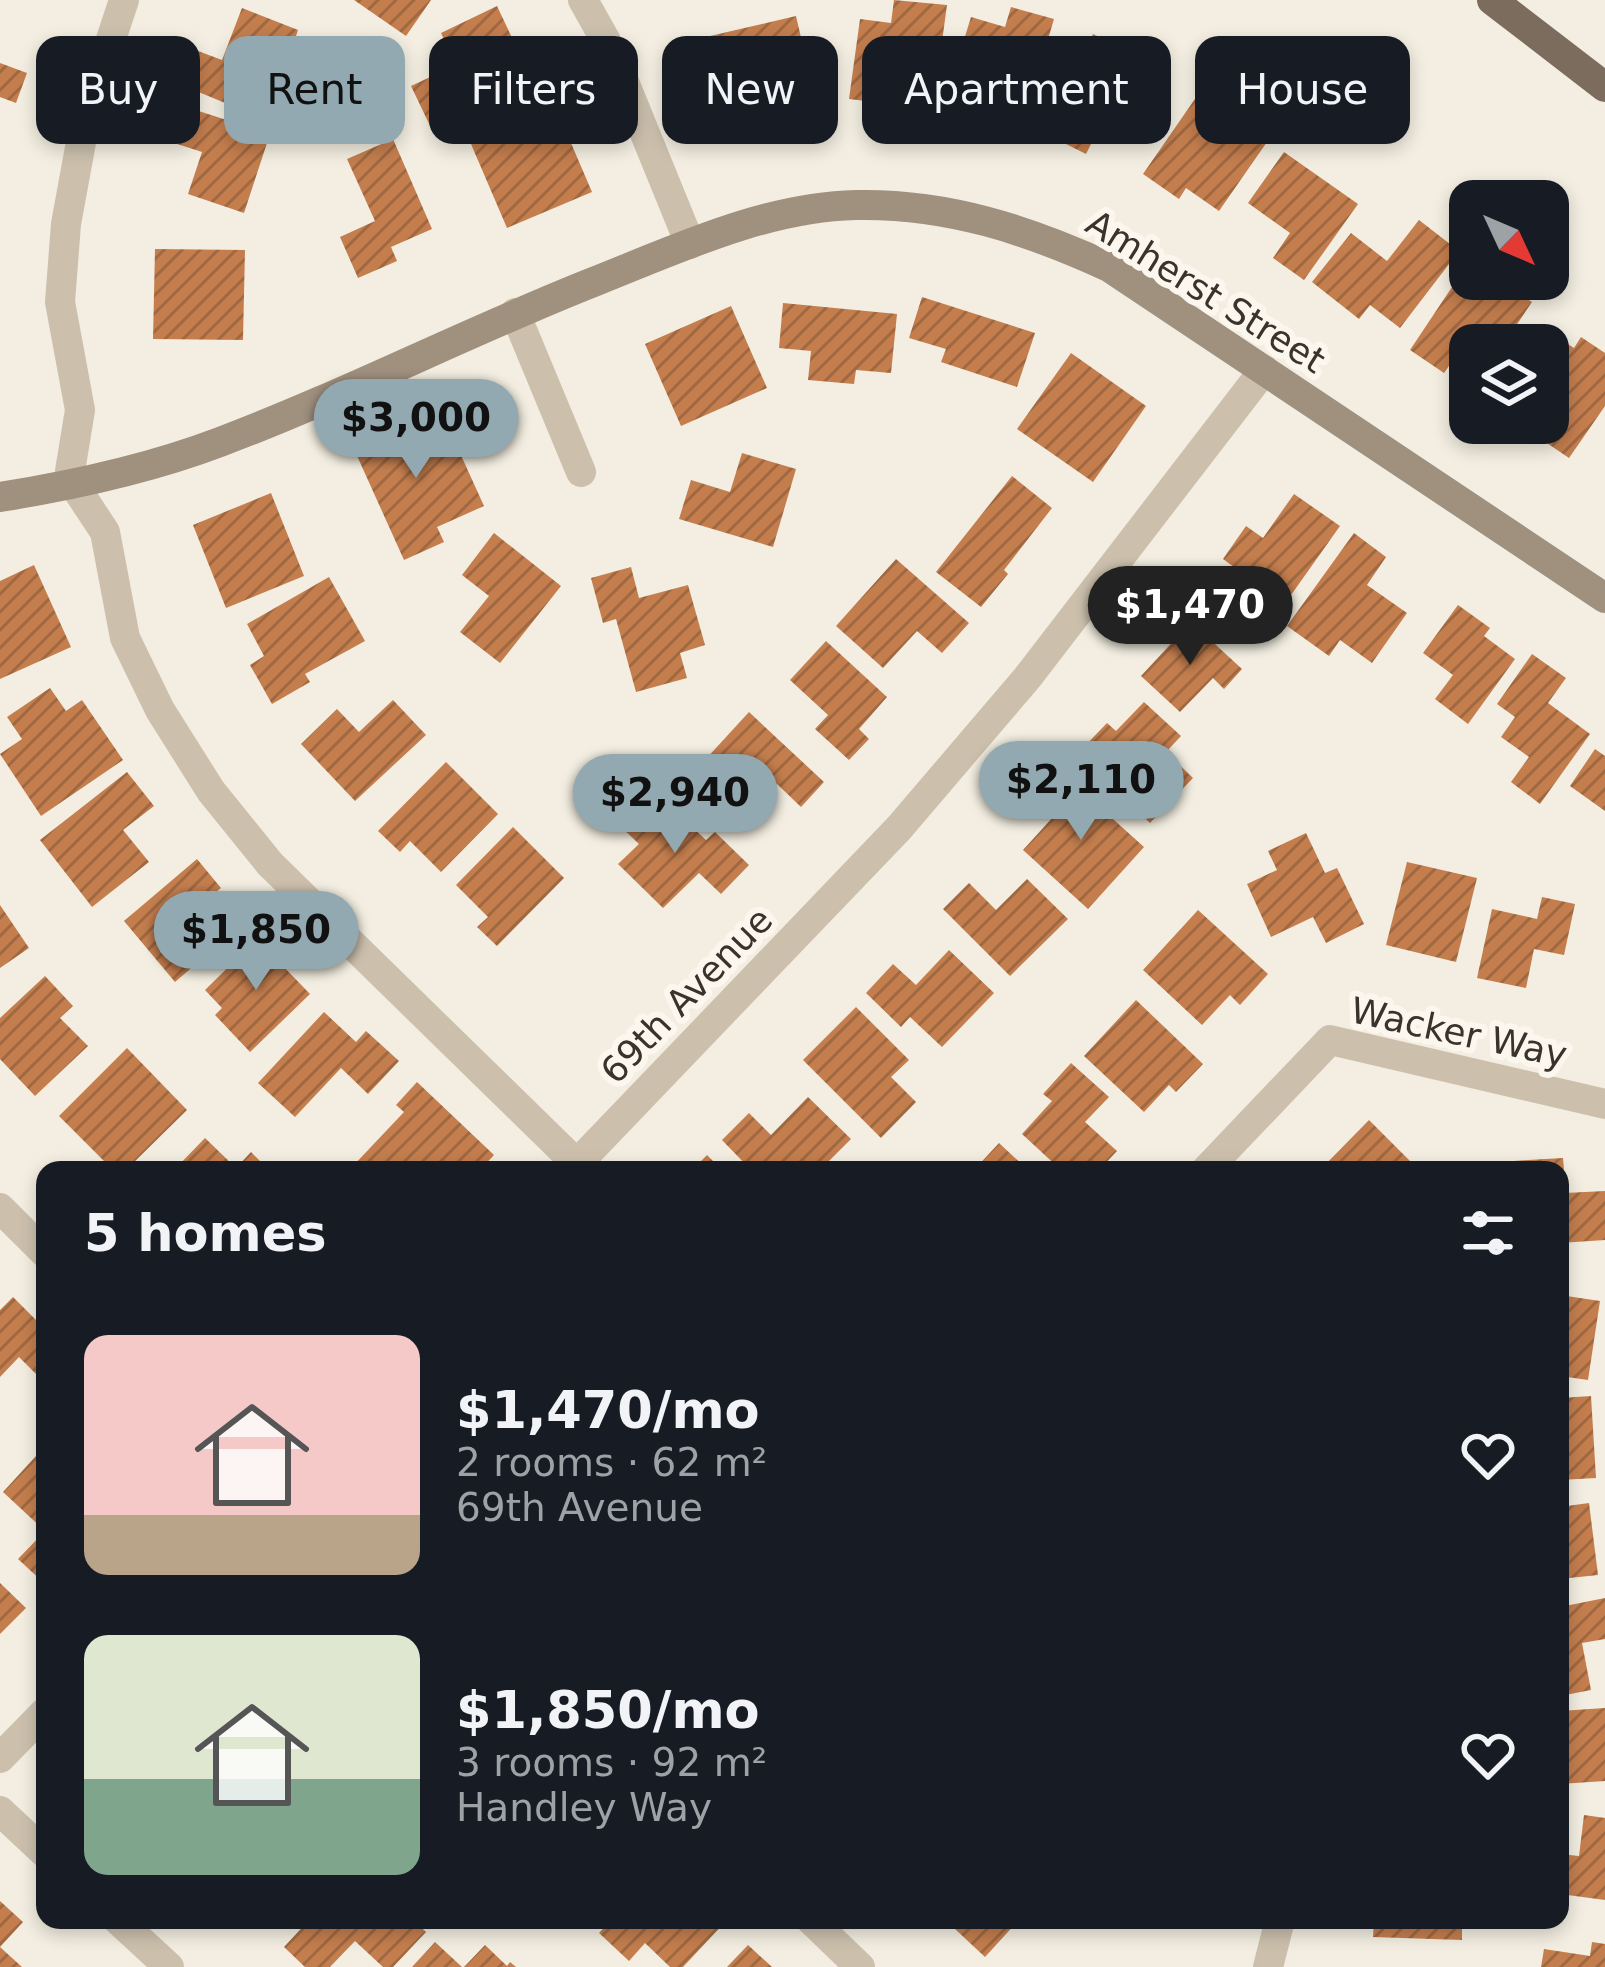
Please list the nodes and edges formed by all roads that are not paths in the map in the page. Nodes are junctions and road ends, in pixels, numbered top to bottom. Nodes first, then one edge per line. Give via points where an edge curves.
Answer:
1 (124, 0) edge
2 (583, 0) edge
3 (1492, 0) edge
4 (1605, 87) edge
5 (690, 244) junction
6 (515, 313) junction
7 (1264, 370) junction
8 (581, 472) dead end
9 (74, 485) junction
10 (0, 497) edge
11 (1605, 598) edge
12 (1605, 1104) edge
13 (568, 1161) edge
14 (580, 1161) edge
15 (1215, 1161) edge
16 (0, 1208) edge
17 (36, 1244) edge
18 (36, 1721) edge
19 (0, 1758) edge
20 (0, 1811) edge
21 (36, 1844) edge
22 (128, 1929) edge
23 (821, 1929) edge
24 (1278, 1929) edge
25 (169, 1967) edge
26 (860, 1967) edge
27 (1268, 1967) edge

1 - 9 street via 86,116 66,224 60,302 80,410
2 - 5 street
3 - 4 main road
5 - 6 street, Amherst Street
5 - 7 street, Amherst Street via 785,214 854,205 988,220 1109,267
6 - 8 street
6 - 9 street, Amherst Street via 220,442
7 - 11 street, Amherst Street
7 - 14 street, 69th Avenue via 1028,678 899,827
9 - 10 street, Amherst Street
9 - 13 street via 105,532 125,638 211,790 271,863
12 - 15 street, Wacker Way via 1330,1040
16 - 17 street
18 - 19 street
20 - 21 street
22 - 25 street
23 - 26 street
24 - 27 street

